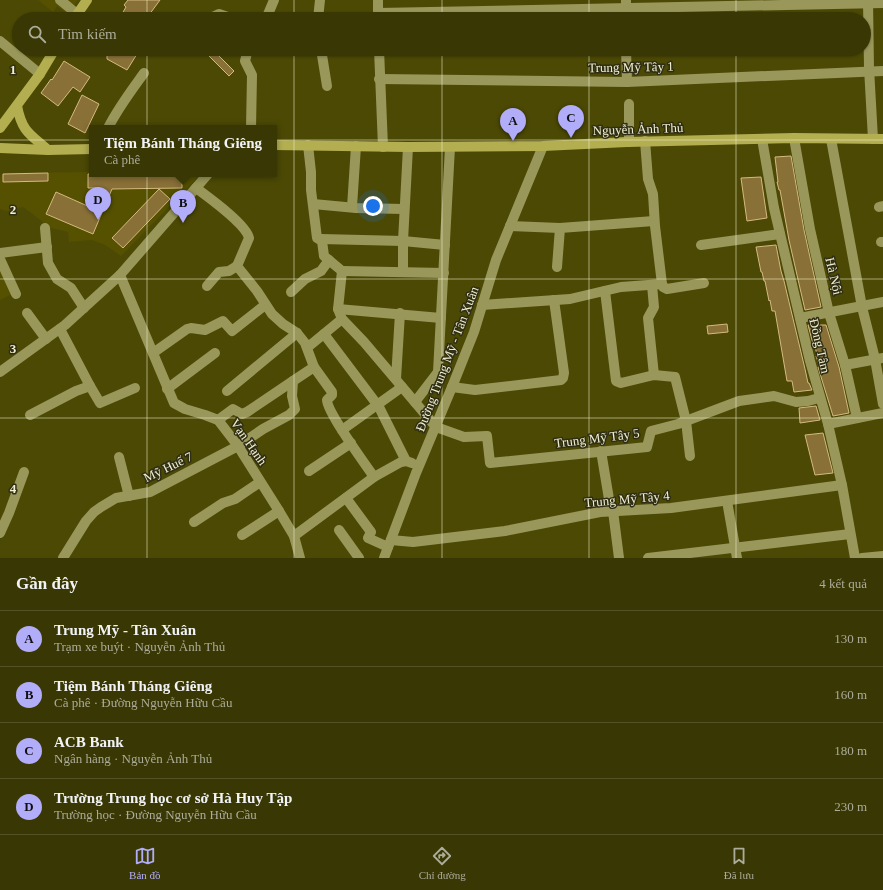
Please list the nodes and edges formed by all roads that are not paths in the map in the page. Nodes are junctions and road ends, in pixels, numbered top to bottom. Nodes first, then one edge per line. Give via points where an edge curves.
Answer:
1 (60, 0) edge
2 (87, 0) edge
3 (274, 0) edge
4 (320, 0) edge
5 (378, 0) edge
6 (868, 2) edge
7 (883, 3) edge
8 (626, 4) edge
9 (72, 12) edge
10 (79, 12) edge
11 (269, 12) edge
12 (319, 12) edge
13 (378, 12) edge
14 (461, 12) edge
15 (868, 12) edge
16 (0, 41) edge
17 (12, 51) edge
18 (18, 56) edge
19 (51, 56) edge
20 (246, 56) edge
21 (322, 56) edge
22 (379, 56) edge
23 (626, 56) edge
24 (870, 56) edge
25 (883, 71) edge
26 (870, 72) junction
27 (144, 73) dead end
28 (40, 74) junction
29 (379, 79) junction
30 (627, 82) junction
31 (327, 86) dead end
32 (629, 104) dead end
33 (17, 106) junction
34 (110, 125) edge
35 (251, 125) edge
36 (0, 128) edge
37 (794, 138) junction
38 (762, 139) junction
39 (831, 139) junction
40 (878, 139) edge
41 (646, 141) junction
42 (629, 142) junction
43 (277, 145) edge
44 (308, 145) junction
45 (356, 146) junction
46 (543, 146) junction
47 (383, 147) junction
48 (408, 147) junction
49 (450, 147) junction
50 (0, 148) edge
51 (89, 149) edge
52 (48, 150) junction
53 (205, 177) edge
54 (196, 188) junction
55 (313, 204) junction
56 (352, 207) junction
57 (404, 209) junction
58 (654, 221) junction
59 (510, 226) junction
60 (45, 228) dead end
61 (560, 228) junction
62 (780, 234) junction
63 (321, 239) junction
64 (403, 241) junction
65 (445, 245) junction
66 (701, 245) dead end
67 (47, 247) junction
68 (0, 253) edge
69 (0, 259) edge
70 (330, 260) junction
71 (237, 266) junction
72 (557, 267) dead end
73 (342, 271) junction
74 (404, 272) junction
75 (444, 273) junction
76 (120, 274) junction
77 (704, 283) dead end
78 (662, 284) junction
79 (652, 285) junction
80 (207, 286) dead end
81 (605, 291) junction
82 (291, 292) dead end
83 (16, 294) dead end
84 (554, 300) junction
85 (883, 302) edge
86 (265, 305) junction
87 (482, 305) junction
88 (862, 307) junction
89 (84, 308) junction
90 (338, 309) junction
91 (829, 312) junction
92 (27, 313) dead end
93 (400, 314) junction
94 (441, 318) junction
95 (800, 318) junction
96 (342, 319) junction
97 (60, 329) junction
98 (297, 333) junction
99 (324, 334) junction
100 (46, 339) junction
101 (308, 347) junction
102 (153, 353) junction
103 (215, 354) dead end
104 (879, 358) edge
105 (845, 365) junction
106 (314, 367) junction
107 (0, 372) edge
108 (654, 375) junction
109 (294, 381) junction
110 (399, 383) junction
111 (90, 386) junction
112 (452, 387) junction
113 (135, 388) dead end
114 (167, 389) junction
115 (227, 391) dead end
116 (819, 398) junction
117 (415, 402) junction
118 (883, 404) edge
119 (378, 405) junction
120 (883, 413) edge
121 (30, 415) dead end
122 (857, 418) junction
123 (218, 420) junction
124 (686, 421) junction
125 (828, 424) junction
126 (436, 427) junction
127 (342, 430) junction
128 (351, 443) junction
129 (238, 446) junction
130 (601, 451) junction
131 (690, 456) dead end
132 (119, 457) dead end
133 (406, 461) junction
134 (419, 466) junction
135 (309, 471) dead end
136 (24, 472) dead end
137 (374, 477) junction
138 (260, 482) junction
139 (842, 485) junction
140 (129, 496) junction
141 (346, 498) junction
142 (727, 501) junction
143 (279, 511) junction
144 (612, 511) junction
145 (194, 522) dead end
146 (339, 530) dead end
147 (0, 533) edge
148 (850, 534) junction
149 (242, 535) dead end
150 (294, 536) junction
151 (390, 543) junction
152 (736, 547) junction
153 (883, 556) edge
154 (664, 557) edge
155 (63, 558) edge
156 (300, 558) edge
157 (359, 558) edge
158 (384, 558) edge
159 (619, 558) edge
160 (648, 558) edge
161 (737, 558) edge
162 (855, 558) edge
163 (862, 558) edge

1 - 9 street
2 - 10 main road
3 - 11 street
4 - 12 street
5 - 13 street
6 - 7 street
6 - 8 street
6 - 15 street
8 - 14 street
16 - 17 street
18 - 28 street
19 - 28 main road
20 - 35 street via 245,61 252,75
21 - 31 street
22 - 29 street
23 - 30 street
24 - 26 street
25 - 26 street, Trung Mỹ Tây 1
26 - 30 street, Trung Mỹ Tây 1
26 - 40 street
27 - 34 street via 125,98
28 - 33 main road
29 - 30 street, Trung Mỹ Tây 1
29 - 47 street
32 - 42 street
33 - 36 main road
33 - 52 main road via 21,123
37 - 38 main road, Nguyễn Ảnh Thủ
37 - 39 main road, Nguyễn Ảnh Thủ
37 - 91 street, Hà Nội via 810,229
38 - 41 main road, Nguyễn Ảnh Thủ
38 - 62 street, Đồng Tâm
39 - 40 main road, Nguyễn Ảnh Thủ
39 - 88 street
41 - 42 main road, Nguyễn Ảnh Thủ
41 - 58 street via 648,182 653,194
42 - 46 main road, Nguyễn Ảnh Thủ
43 - 44 main road, Nguyễn Ảnh Thủ
44 - 45 main road, Nguyễn Ảnh Thủ
44 - 55 street
45 - 47 main road, Nguyễn Ảnh Thủ
45 - 56 street
46 - 49 main road, Nguyễn Ảnh Thủ
46 - 59 street, Đường Trung Mỹ - Tân Xuân
47 - 48 main road, Nguyễn Ảnh Thủ
48 - 49 main road, Nguyễn Ảnh Thủ
48 - 57 street
49 - 65 street
50 - 52 main road
51 - 52 main road
53 - 54 street
54 - 71 street via 247,232 249,238
54 - 76 street
55 - 56 street
55 - 63 street via 317,238
56 - 57 street
57 - 64 street
58 - 61 street
58 - 78 street
59 - 61 street
59 - 87 street, Đường Trung Mỹ - Tân Xuân
60 - 67 street
61 - 72 street
62 - 66 street
62 - 95 street, Đồng Tâm
63 - 64 street
63 - 70 street via 324,256
64 - 65 street
64 - 74 street
65 - 75 street
67 - 68 street
67 - 89 street via 48,263 57,279 71,288
69 - 83 street
70 - 73 street
70 - 82 street via 321,271 305,279
71 - 80 street via 229,271 219,272
71 - 86 street
73 - 74 street
73 - 90 street
74 - 75 street
75 - 94 street
76 - 89 street
76 - 102 street, Vạn Hạnh
77 - 78 street via 667,289
78 - 79 street
79 - 81 street
79 - 108 street via 654,307 648,318
81 - 84 street
81 - 108 street via 616,381 621,383
84 - 87 street
84 - 112 street via 564,373 561,380 475,390
85 - 88 street
86 - 98 street via 283,324
86 - 102 street via 232,331 223,321 206,330 187,329
87 - 112 street, Đường Trung Mỹ - Tân Xuân
88 - 91 street
88 - 104 street
89 - 97 street
90 - 93 street
90 - 96 street
91 - 95 street
91 - 105 street, Hà Nội
92 - 100 street
93 - 94 street
93 - 110 street
94 - 117 street via 438,372
95 - 116 street, Đồng Tâm
96 - 99 street
96 - 110 street
97 - 100 street
97 - 111 street
98 - 101 street
98 - 115 street
99 - 101 street
99 - 119 street
100 - 107 street
101 - 106 street
102 - 114 street, Vạn Hạnh
103 - 114 street
104 - 105 street
104 - 118 street
105 - 122 street, Hà Nội
106 - 109 street
106 - 127 street via 332,392 327,402
108 - 124 street via 675,377
109 - 123 street via 247,412 242,414 232,408
109 - 129 street, Mỹ Huế 7 via 292,396 295,409
110 - 117 street
110 - 119 street
111 - 113 street via 100,403
111 - 121 street
112 - 126 street, Đường Trung Mỹ - Tân Xuân
114 - 123 street, Vạn Hạnh via 177,406
116 - 124 street, Trung Mỹ Tây 5 via 796,402 774,396 739,401
116 - 125 street, Đồng Tâm
117 - 126 street
119 - 127 street
119 - 133 street
120 - 122 street
122 - 125 street
123 - 129 street, Vạn Hạnh
124 - 130 street, Trung Mỹ Tây 5 via 651,431 647,447
124 - 131 street
125 - 139 street, Đồng Tâm
126 - 130 street, Trung Mỹ Tây 5 via 464,437 487,436 490,463
126 - 134 street, Đường Trung Mỹ - Tân Xuân
127 - 128 street
128 - 135 street
128 - 137 street
129 - 138 street, Vạn Hạnh
129 - 140 street, Mỹ Huế 7 via 150,492
130 - 144 street
132 - 140 street
133 - 134 street
133 - 137 street
134 - 151 street, Đường Trung Mỹ - Tân Xuân
136 - 147 street
137 - 141 street
138 - 143 street, Vạn Hạnh
138 - 145 street
139 - 142 street, Trung Mỹ Tây 4
139 - 148 street, Đồng Tâm
140 - 155 street, Mỹ Huế 7 via 116,498 94,512
141 - 150 street
141 - 151 street, Trung Mỹ Tây 4 via 371,532 368,538
142 - 144 street, Trung Mỹ Tây 4 via 671,508
142 - 152 street
143 - 149 street
143 - 150 street, Vạn Hạnh
144 - 151 street, Trung Mỹ Tây 4 via 505,531
144 - 159 street
146 - 157 street
148 - 152 street
148 - 162 street, Đồng Tâm
150 - 156 street, Vạn Hạnh
151 - 158 street, Đường Trung Mỹ - Tân Xuân
152 - 154 street
152 - 161 street
153 - 163 street
154 - 160 street

